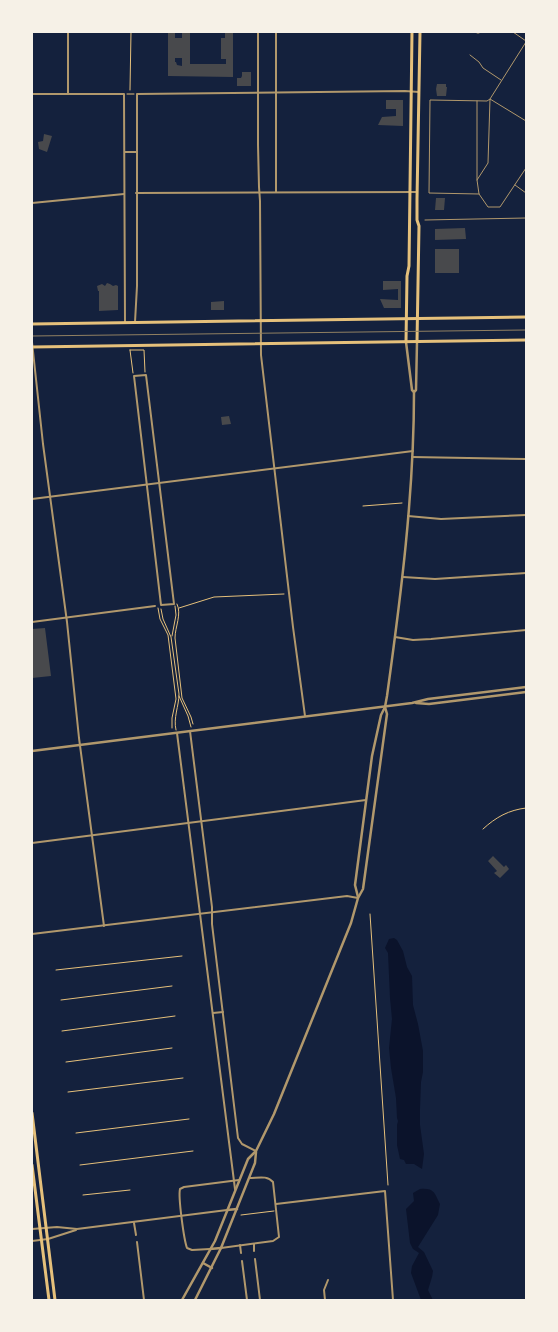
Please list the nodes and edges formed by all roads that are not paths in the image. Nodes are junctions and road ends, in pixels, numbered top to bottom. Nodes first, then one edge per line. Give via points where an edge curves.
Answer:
1 (68, 32) edge
2 (258, 32) edge
3 (276, 32) edge
4 (412, 32) edge
5 (420, 32) edge
6 (513, 32) edge
7 (526, 41) edge
8 (470, 55) dead end
9 (502, 80) junction
10 (411, 92) junction
11 (419, 92) junction
12 (258, 93) junction
13 (276, 93) junction
14 (32, 94) edge
15 (68, 94) junction
16 (490, 99) junction
17 (477, 101) junction
18 (526, 121) edge
19 (124, 152) junction
20 (136, 152) junction
21 (526, 168) edge
22 (477, 180) junction
23 (515, 185) junction
24 (260, 192) junction
25 (276, 192) junction
26 (410, 192) junction
27 (417, 192) junction
28 (526, 192) edge
29 (136, 193) junction
30 (124, 194) junction
31 (479, 194) junction
32 (32, 203) edge
33 (526, 218) edge
34 (425, 220) dead end
35 (526, 317) edge
36 (418, 318) junction
37 (406, 319) junction
38 (260, 321) junction
39 (125, 322) junction
40 (135, 322) junction
41 (32, 324) edge
42 (526, 340) edge
43 (32, 342) edge
44 (406, 342) junction
45 (418, 342) junction
46 (260, 344) junction
47 (143, 345) junction
48 (32, 347) edge
49 (144, 350) road end
50 (410, 367) junction
51 (417, 367) junction
52 (414, 392) junction
53 (413, 451) junction
54 (412, 457) junction
55 (526, 459) edge
56 (274, 468) junction
57 (159, 483) junction
58 (147, 484) junction
59 (50, 497) junction
60 (32, 499) edge
61 (526, 515) edge
62 (408, 516) junction
63 (526, 573) edge
64 (403, 578) junction
65 (156, 606) road end
66 (66, 618) junction
67 (32, 622) edge
68 (526, 630) edge
69 (395, 638) junction
70 (526, 687) edge
71 (526, 692) edge
72 (472, 694) junction
73 (472, 698) junction
74 (412, 703) junction
75 (385, 707) junction
76 (305, 716) junction
77 (190, 731) junction
78 (177, 732) junction
79 (80, 745) junction
80 (32, 751) edge
81 (367, 800) junction
82 (201, 821) junction
83 (188, 822) junction
84 (93, 835) junction
85 (32, 843) edge
86 (358, 898) junction
87 (212, 912) junction
88 (200, 914) junction
89 (104, 926) junction
90 (32, 934) edge
91 (223, 1012) junction
92 (213, 1013) junction
93 (32, 1113) edge
94 (256, 1151) junction
95 (32, 1165) edge
96 (249, 1178) junction
97 (240, 1180) junction
98 (234, 1181) junction
99 (235, 1190) junction
100 (276, 1204) junction
101 (237, 1209) junction
102 (227, 1210) junction
103 (182, 1216) junction
104 (134, 1222) junction
105 (40, 1228) junction
106 (46, 1228) junction
107 (32, 1229) edge
108 (78, 1229) junction
109 (136, 1235) dead end
110 (48, 1239) junction
111 (41, 1240) junction
112 (32, 1241) edge
113 (137, 1242) dead end
114 (254, 1244) junction
115 (240, 1245) junction
116 (221, 1248) junction
117 (210, 1249) junction
118 (254, 1251) dead end
119 (241, 1253) dead end
120 (256, 1259) dead end
121 (242, 1261) dead end
122 (203, 1263) junction
123 (212, 1268) junction
124 (328, 1280) dead end
125 (49, 1300) edge
126 (55, 1300) edge
127 (144, 1300) edge
128 (182, 1300) edge
129 (195, 1300) edge
130 (247, 1300) edge
131 (260, 1300) edge
132 (325, 1300) edge
133 (393, 1300) edge

1 - 15 street
2 - 12 street
3 - 13 street
4 - 10 main road
5 - 11 main road
6 - 7 lane
7 - 9 lane
8 - 9 lane via 483,68
9 - 16 lane
10 - 11 street
10 - 13 street
10 - 26 main road
11 - 27 main road
12 - 13 street
12 - 20 street via 137,94
12 - 24 street
13 - 25 street
14 - 15 street
15 - 19 street via 124,94
16 - 17 lane
16 - 18 lane
16 - 22 lane via 488,163
17 - 22 lane
17 - 31 lane via 430,100 429,193
19 - 20 street
19 - 30 street
20 - 29 street
21 - 23 lane
22 - 31 lane
23 - 28 lane
23 - 31 lane via 500,207 488,207
24 - 25 street
24 - 29 street
24 - 38 street
25 - 26 street
26 - 27 street
26 - 37 main road
27 - 36 main road
29 - 40 street
30 - 32 street
30 - 39 street
33 - 34 lane
35 - 36 main road
36 - 37 main road
36 - 45 main road
37 - 38 main road
37 - 44 main road
38 - 40 main road
38 - 46 street
39 - 40 main road
39 - 41 main road
42 - 45 main road
43 - 48 street
44 - 45 main road
44 - 46 main road
44 - 50 street
45 - 51 street
46 - 47 main road
46 - 56 street
47 - 48 main road
47 - 49 lane
48 - 59 street
50 - 51 street
50 - 52 street
51 - 52 street
52 - 53 street
53 - 54 street
53 - 56 street
54 - 55 street
54 - 62 street
56 - 57 street
56 - 76 street
57 - 58 street
57 - 58 street via 146,375 134,376
57 - 58 street via 174,604 161,605
58 - 59 street
59 - 60 street
59 - 66 street
61 - 62 street via 442,519
62 - 64 street
63 - 64 street via 435,579
64 - 69 street
65 - 66 street
66 - 67 street
66 - 79 street
68 - 69 street via 431,639
69 - 75 street
70 - 72 street
71 - 73 street
72 - 73 street
72 - 74 street
73 - 74 street via 429,704
74 - 75 street
75 - 76 street
75 - 81 street via 381,714 372,756
75 - 86 street via 387,714 363,889
76 - 77 street
77 - 78 street
77 - 82 street
78 - 79 street
78 - 83 street
79 - 80 street
79 - 84 street
81 - 82 street
81 - 86 street via 355,885
82 - 83 street
82 - 87 street
83 - 84 street
83 - 88 street
84 - 85 street
84 - 89 street
86 - 87 street via 347,896
86 - 94 street via 351,923 295,1062
87 - 88 street
87 - 91 street
88 - 89 street
88 - 92 street
89 - 90 street
91 - 92 street
91 - 94 street via 238,1138 242,1144
92 - 98 street
93 - 106 main road
94 - 96 street via 255,1163
94 - 97 street via 248,1159
95 - 105 main road
96 - 97 street
96 - 100 street via 266,1177 272,1180
96 - 101 street
97 - 98 street
97 - 99 street
98 - 99 street
98 - 103 street via 180,1189
99 - 102 street
100 - 114 street via 279,1237 273,1241
100 - 133 street via 385,1191
101 - 102 street
101 - 116 street
102 - 103 street
102 - 117 street
103 - 104 street
103 - 117 street via 187,1248
104 - 108 street
104 - 109 street
105 - 106 street
105 - 107 street
105 - 111 main road
106 - 108 street
106 - 110 main road
108 - 110 street
110 - 111 street
110 - 126 main road
111 - 112 street
111 - 125 main road
113 - 127 street
114 - 115 street
114 - 118 street
115 - 116 street
115 - 119 street
116 - 117 street
116 - 123 street
117 - 122 street
120 - 131 street
121 - 130 street
122 - 123 street
122 - 128 street
123 - 129 street
124 - 132 street via 324,1290

